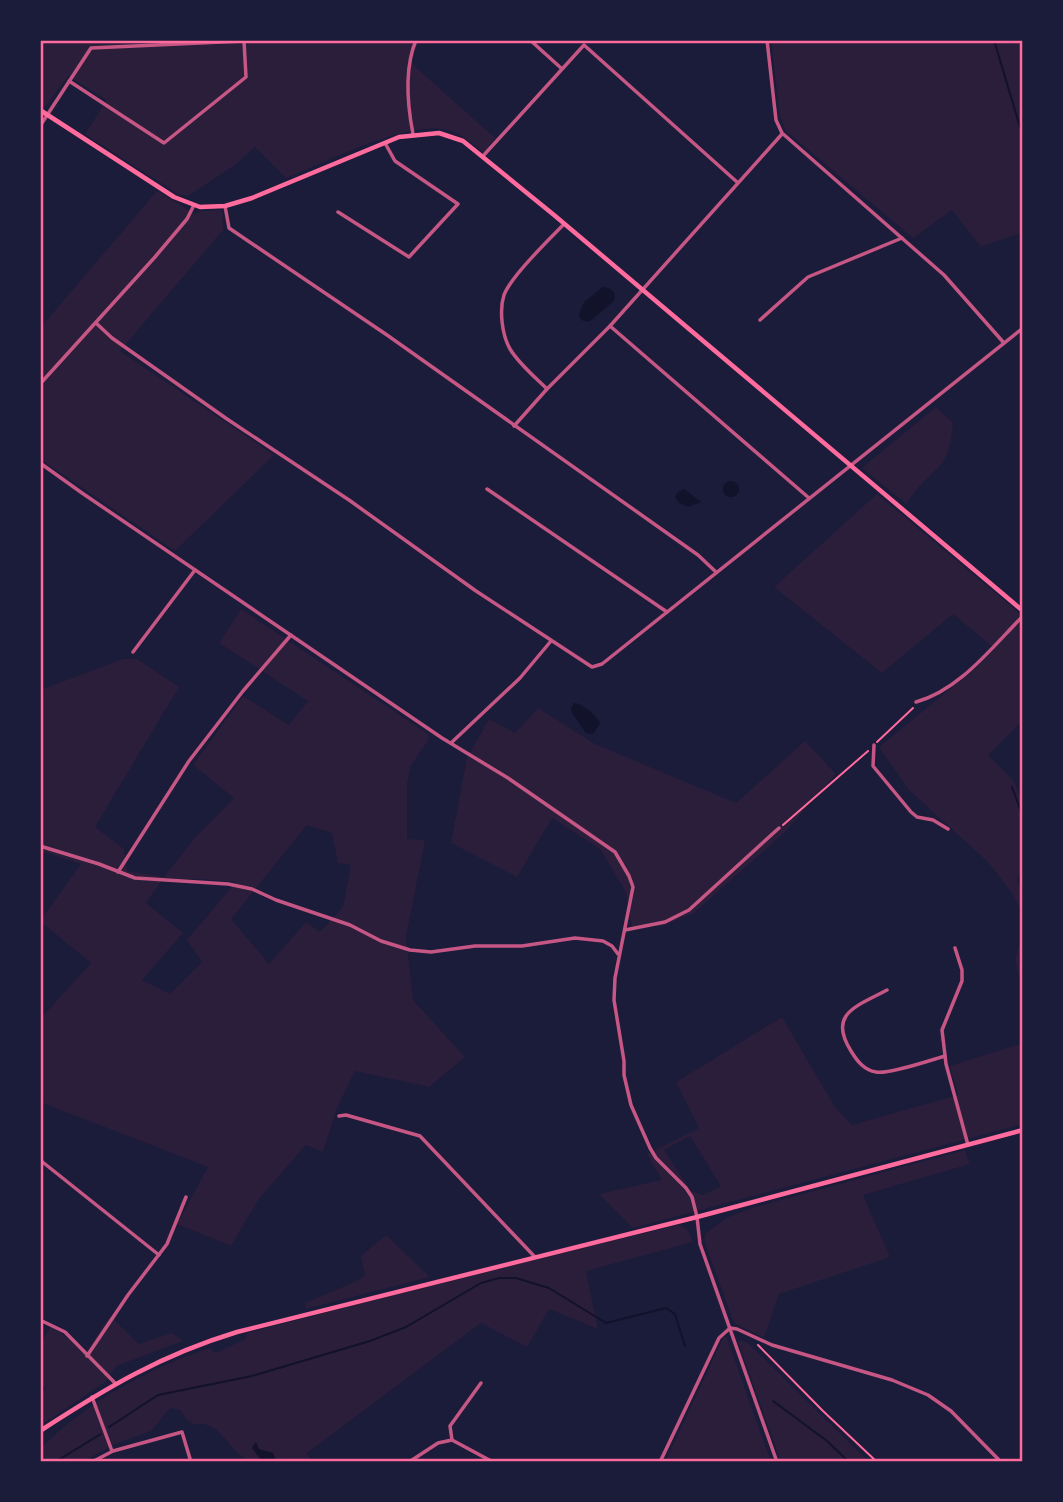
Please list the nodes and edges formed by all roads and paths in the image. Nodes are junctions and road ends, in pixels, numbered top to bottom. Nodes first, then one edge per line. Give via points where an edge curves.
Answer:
1 (416, 40) edge
2 (530, 40) edge
3 (767, 40) edge
4 (561, 68) junction
5 (69, 81) junction
6 (40, 110) edge
7 (47, 115) junction
8 (40, 125) edge
9 (782, 133) junction
10 (413, 134) junction
11 (384, 142) junction
12 (483, 156) junction
13 (737, 182) junction
14 (194, 205) junction
15 (225, 206) junction
16 (338, 212) dead end
17 (564, 224) junction
18 (902, 238) junction
19 (641, 290) junction
20 (760, 320) dead end
21 (96, 323) junction
22 (610, 326) junction
23 (1023, 328) edge
24 (1004, 343) junction
25 (40, 384) edge
26 (547, 389) junction
27 (514, 426) junction
28 (40, 463) edge
29 (850, 466) junction
30 (487, 489) dead end
31 (809, 498) junction
32 (195, 570) junction
33 (716, 572) junction
34 (667, 612) junction
35 (1023, 614) edge
36 (291, 635) junction
37 (551, 641) junction
38 (133, 652) dead end
39 (916, 702) joint
40 (451, 743) junction
41 (874, 746) junction
42 (779, 828) joint
43 (948, 829) dead end
44 (40, 846) edge
45 (118, 872) junction
46 (625, 930) junction
47 (955, 948) dead end
48 (618, 954) junction
49 (887, 990) dead end
50 (945, 1056) junction
51 (338, 1116) dead end
52 (1023, 1130) edge
53 (968, 1145) junction
54 (40, 1160) edge
55 (186, 1196) dead end
56 (697, 1217) junction
57 (159, 1255) junction
58 (534, 1256) junction
59 (40, 1320) edge
60 (730, 1328) junction
61 (757, 1344) dead end
62 (87, 1356) junction
63 (115, 1383) junction
64 (481, 1383) dead end
65 (92, 1397) junction
66 (40, 1431) edge
67 (452, 1440) junction
68 (113, 1451) junction
69 (92, 1462) edge
70 (191, 1462) edge
71 (409, 1462) edge
72 (493, 1462) edge
73 (660, 1462) edge
74 (777, 1462) edge
75 (877, 1462) edge
76 (1001, 1462) edge

1 - 10 street via 408,83
2 - 4 street
3 - 9 street via 776,120
4 - 12 street
4 - 13 street via 580,47 588,46
5 - 5 street via 91,48 244,41 246,77 164,143
5 - 7 street
6 - 7 main road
7 - 8 street
7 - 14 main road via 174,197
9 - 13 street
9 - 18 street
10 - 11 main road
10 - 12 main road via 452,136
11 - 15 main road
11 - 16 street via 395,161 458,204 409,257
12 - 17 main road
13 - 19 street
14 - 15 main road
14 - 21 street via 187,219
15 - 27 street via 229,228
17 - 19 main road
17 - 26 street via 505,294 502,309 510,349
18 - 20 street via 808,277
18 - 24 street via 966,297
19 - 22 street
19 - 29 main road
21 - 25 street
21 - 37 street via 227,419
22 - 26 street
22 - 31 street
23 - 24 street
24 - 29 street
26 - 27 street
27 - 33 street
28 - 32 street
29 - 31 street
29 - 35 main road
30 - 34 street
31 - 33 street
32 - 36 street
32 - 38 street
33 - 34 street
34 - 37 street via 598,666 592,667
35 - 39 street via 973,667
36 - 40 street
36 - 45 street via 189,761
37 - 40 street via 520,678
39 - 41 path
40 - 46 street via 615,852 633,887
41 - 42 path
41 - 43 street via 873,766 911,812
42 - 46 street via 689,910 664,922
44 - 45 street
45 - 48 street via 135,878 252,889 410,950 522,946 575,938 603,941
46 - 48 street
47 - 50 street via 961,981 942,1030
48 - 56 street via 614,1000 631,1105 656,1158 686,1188
49 - 50 street via 844,1018 842,1035 856,1059 881,1073
50 - 53 street
51 - 58 street via 420,1136
52 - 53 main road
53 - 56 main road
54 - 57 street
55 - 57 street
56 - 58 main road
56 - 60 street via 700,1244
57 - 62 street
58 - 63 main road via 237,1332 180,1351
59 - 62 street via 58,1327
60 - 73 street via 719,1338
60 - 74 street
60 - 76 street via 928,1395 951,1411
61 - 75 path
62 - 63 street
63 - 65 main road
64 - 67 street via 450,1426
65 - 66 main road
65 - 68 street
67 - 71 street via 438,1443
67 - 72 street
68 - 69 street
68 - 70 street via 183,1432

